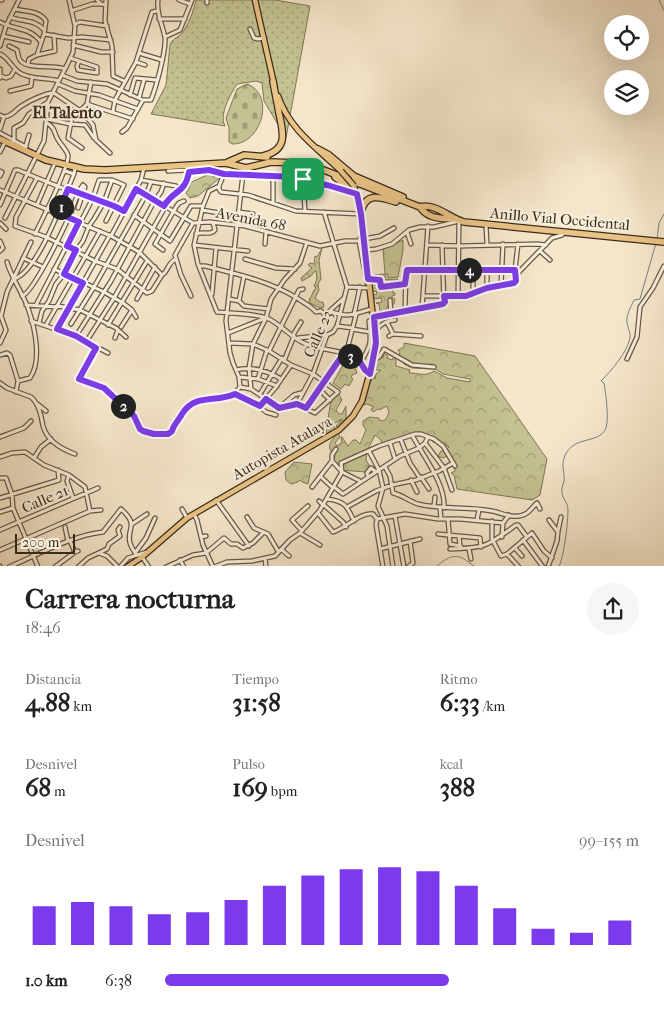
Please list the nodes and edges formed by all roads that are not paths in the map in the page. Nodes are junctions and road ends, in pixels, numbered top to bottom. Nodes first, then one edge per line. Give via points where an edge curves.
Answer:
1 (19, 0) edge
2 (69, 0) edge
3 (97, 0) edge
4 (106, 0) edge
5 (158, 0) edge
6 (179, 0) edge
7 (255, 0) edge
8 (191, 2) edge
9 (101, 4) junction
10 (106, 5) junction
11 (15, 9) junction
12 (71, 11) junction
13 (157, 11) junction
14 (10, 17) junction
15 (159, 19) junction
16 (185, 19) junction
17 (0, 22) edge
18 (74, 24) junction
19 (6, 26) junction
20 (106, 26) junction
21 (250, 29) dead end
22 (44, 32) junction
23 (54, 35) junction
24 (3, 36) junction
25 (165, 37) junction
26 (74, 38) junction
27 (264, 38) junction
28 (111, 40) junction
29 (29, 42) dead end
30 (42, 42) junction
31 (73, 45) junction
32 (0, 46) edge
33 (9, 46) dead end
34 (113, 52) junction
35 (139, 53) junction
36 (0, 54) edge
37 (37, 55) junction
38 (70, 58) junction
39 (162, 60) junction
40 (79, 62) junction
41 (136, 62) junction
42 (28, 64) junction
43 (145, 65) dead end
44 (0, 69) edge
45 (15, 69) junction
46 (64, 69) junction
47 (62, 75) junction
48 (0, 77) edge
49 (32, 77) junction
50 (144, 80) junction
51 (157, 80) junction
52 (124, 81) junction
53 (91, 82) junction
54 (273, 82) junction
55 (58, 83) junction
56 (120, 90) junction
57 (10, 91) dead end
58 (89, 92) junction
59 (54, 93) junction
60 (130, 95) junction
61 (141, 99) junction
62 (115, 100) junction
63 (48, 102) junction
64 (88, 104) junction
65 (138, 109) junction
66 (80, 111) junction
67 (113, 111) junction
68 (2, 116) edge
69 (133, 118) junction
70 (89, 120) junction
71 (47, 121) junction
72 (55, 121) junction
73 (70, 124) junction
74 (0, 131) edge
75 (122, 132) dead end
76 (29, 135) dead end
77 (96, 140) junction
78 (8, 141) edge
79 (82, 148) dead end
80 (25, 149) junction
81 (318, 149) junction
82 (0, 152) edge
83 (110, 153) dead end
84 (36, 156) junction
85 (241, 156) junction
86 (263, 156) junction
87 (291, 162) junction
88 (57, 163) junction
89 (226, 163) junction
90 (66, 165) junction
91 (243, 167) junction
92 (144, 168) junction
93 (189, 169) junction
94 (0, 171) edge
95 (75, 171) junction
96 (168, 171) dead end
97 (325, 171) junction
98 (27, 173) junction
99 (224, 174) junction
100 (243, 174) junction
101 (0, 176) edge
102 (273, 176) junction
103 (37, 178) junction
104 (303, 179) junction
105 (112, 180) junction
106 (141, 180) junction
107 (48, 182) junction
108 (151, 182) junction
109 (164, 183) junction
110 (57, 186) junction
111 (176, 186) dead end
112 (219, 186) junction
113 (68, 189) junction
114 (136, 189) junction
115 (0, 190) edge
116 (6, 192) junction
117 (81, 193) junction
118 (146, 194) junction
119 (357, 194) junction
120 (241, 195) junction
121 (16, 196) junction
122 (93, 198) junction
123 (155, 200) junction
124 (26, 201) junction
125 (184, 201) dead end
126 (104, 202) junction
127 (273, 202) junction
128 (413, 204) junction
129 (0, 205) edge
130 (37, 205) junction
131 (114, 206) junction
132 (165, 207) junction
133 (420, 207) junction
134 (78, 208) dead end
135 (203, 208) junction
136 (47, 209) junction
137 (437, 209) junction
138 (124, 211) junction
139 (239, 212) junction
140 (305, 212) junction
141 (324, 212) junction
142 (58, 213) junction
143 (174, 213) junction
144 (226, 214) dead end
145 (253, 214) dead end
146 (361, 214) junction
147 (134, 215) junction
148 (433, 217) junction
149 (6, 218) dead end
150 (69, 218) junction
151 (184, 219) junction
152 (457, 220) junction
153 (80, 222) junction
154 (106, 222) dead end
155 (213, 222) junction
156 (0, 223) edge
157 (143, 223) junction
158 (193, 223) junction
159 (200, 223) junction
160 (237, 225) junction
161 (486, 225) junction
162 (89, 226) junction
163 (428, 226) junction
164 (394, 228) dead end
165 (6, 229) dead end
166 (152, 229) junction
167 (100, 231) junction
168 (407, 232) junction
169 (565, 232) junction
170 (266, 233) junction
171 (35, 234) junction
172 (196, 234) junction
173 (111, 235) junction
174 (161, 235) junction
175 (46, 237) junction
176 (120, 240) junction
177 (361, 240) junction
178 (0, 241) edge
179 (31, 242) dead end
180 (56, 242) junction
181 (307, 242) junction
182 (664, 242) edge
183 (333, 243) junction
184 (265, 244) dead end
185 (412, 244) dead end
186 (428, 244) junction
187 (503, 244) junction
188 (518, 244) junction
189 (194, 245) junction
190 (442, 245) junction
191 (487, 245) junction
192 (546, 245) junction
193 (67, 246) junction
194 (130, 246) junction
195 (459, 246) junction
196 (216, 248) junction
197 (76, 250) junction
198 (163, 250) dead end
199 (234, 250) junction
200 (365, 250) junction
201 (0, 251) edge
202 (248, 251) dead end
203 (139, 252) junction
204 (540, 252) junction
205 (86, 256) junction
206 (24, 258) junction
207 (176, 259) junction
208 (245, 259) dead end
209 (550, 260) dead end
210 (95, 261) junction
211 (147, 261) junction
212 (7, 262) dead end
213 (33, 263) junction
214 (106, 264) junction
215 (199, 266) junction
216 (664, 266) edge
217 (43, 267) junction
218 (155, 267) junction
219 (214, 268) junction
220 (54, 269) junction
221 (117, 269) junction
222 (295, 269) junction
223 (425, 270) junction
224 (458, 270) junction
225 (473, 270) junction
226 (486, 270) junction
227 (501, 270) junction
228 (515, 270) junction
229 (443, 271) junction
230 (231, 272) junction
231 (64, 274) junction
232 (517, 274) junction
233 (126, 275) junction
234 (162, 276) junction
235 (244, 276) junction
236 (73, 278) junction
237 (14, 279) junction
238 (368, 279) junction
239 (135, 282) junction
240 (83, 283) junction
241 (405, 284) junction
242 (501, 285) junction
243 (369, 286) junction
244 (94, 287) junction
245 (278, 287) junction
246 (360, 287) junction
247 (142, 288) junction
248 (347, 288) junction
249 (487, 288) junction
250 (303, 289) dead end
251 (104, 292) junction
252 (473, 293) junction
253 (22, 296) junction
254 (190, 296) dead end
255 (423, 296) junction
256 (444, 296) junction
257 (458, 296) junction
258 (212, 297) junction
259 (345, 297) junction
260 (114, 298) junction
261 (229, 298) junction
262 (296, 298) junction
263 (137, 299) dead end
264 (239, 300) junction
265 (390, 300) dead end
266 (123, 303) junction
267 (26, 305) junction
268 (36, 305) junction
269 (58, 306) junction
270 (44, 307) junction
271 (68, 307) junction
272 (422, 308) junction
273 (269, 309) junction
274 (372, 309) junction
275 (80, 310) junction
276 (132, 310) junction
277 (330, 311) junction
278 (405, 311) junction
279 (228, 313) junction
280 (89, 314) junction
281 (391, 314) junction
282 (340, 315) junction
283 (355, 315) junction
284 (136, 317) dead end
285 (266, 318) junction
286 (371, 319) junction
287 (100, 320) junction
288 (395, 320) dead end
289 (30, 321) junction
290 (301, 322) dead end
291 (38, 323) junction
292 (386, 323) junction
293 (70, 324) dead end
294 (46, 325) junction
295 (108, 325) junction
296 (337, 326) junction
297 (119, 328) junction
298 (282, 328) junction
299 (353, 328) junction
300 (57, 329) junction
301 (373, 332) junction
302 (228, 333) junction
303 (327, 335) junction
304 (76, 336) junction
305 (421, 336) dead end
306 (126, 337) dead end
307 (295, 337) junction
308 (115, 338) dead end
309 (86, 342) junction
310 (0, 343) edge
311 (229, 343) junction
312 (253, 344) junction
313 (96, 348) junction
314 (322, 349) junction
315 (268, 350) junction
316 (108, 353) dead end
317 (344, 353) junction
318 (0, 355) edge
319 (627, 359) dead end
320 (283, 360) junction
321 (373, 361) junction
322 (361, 362) junction
323 (291, 365) junction
324 (434, 367) dead end
325 (249, 368) junction
326 (236, 370) junction
327 (262, 371) junction
328 (272, 374) junction
329 (313, 374) junction
330 (370, 374) junction
331 (239, 377) junction
332 (250, 378) junction
333 (258, 379) junction
334 (281, 379) junction
335 (18, 381) junction
336 (325, 381) junction
337 (0, 383) edge
338 (267, 383) junction
339 (240, 387) junction
340 (277, 387) junction
341 (319, 388) junction
342 (252, 389) junction
343 (282, 391) dead end
344 (16, 392) junction
345 (302, 393) junction
346 (235, 394) junction
347 (260, 394) junction
348 (266, 399) junction
349 (330, 400) junction
350 (36, 402) junction
351 (297, 404) junction
352 (260, 406) junction
353 (279, 408) junction
354 (306, 408) junction
355 (46, 411) dead end
356 (276, 414) dead end
357 (31, 421) dead end
358 (412, 435) junction
359 (0, 436) edge
360 (428, 437) junction
361 (51, 440) junction
362 (401, 440) junction
363 (390, 443) junction
364 (425, 444) junction
365 (418, 448) junction
366 (336, 449) dead end
367 (369, 451) junction
368 (406, 453) junction
369 (74, 454) dead end
370 (0, 457) edge
371 (34, 458) junction
372 (396, 459) junction
373 (332, 462) junction
374 (385, 466) junction
375 (444, 468) junction
376 (58, 470) junction
377 (377, 471) junction
378 (342, 472) junction
379 (433, 473) junction
380 (68, 475) junction
381 (1, 477) edge
382 (321, 477) junction
383 (420, 478) junction
384 (411, 480) junction
385 (360, 481) junction
386 (392, 485) junction
387 (312, 487) dead end
388 (98, 488) dead end
389 (333, 488) junction
390 (382, 488) junction
391 (429, 489) dead end
392 (452, 490) dead end
393 (417, 492) dead end
394 (88, 493) junction
395 (12, 495) junction
396 (435, 497) dead end
397 (0, 498) edge
398 (73, 498) junction
399 (327, 499) junction
400 (216, 500) junction
401 (319, 501) dead end
402 (323, 505) junction
403 (308, 506) dead end
404 (347, 507) junction
405 (434, 507) junction
406 (13, 508) junction
407 (442, 508) junction
408 (540, 508) dead end
409 (182, 509) dead end
410 (102, 510) dead end
411 (479, 510) junction
412 (90, 511) junction
413 (0, 512) edge
414 (318, 513) junction
415 (148, 514) dead end
416 (194, 514) junction
417 (509, 515) junction
418 (395, 516) junction
419 (561, 516) dead end
420 (247, 517) dead end
421 (154, 518) dead end
422 (187, 518) junction
423 (382, 518) junction
424 (441, 518) junction
425 (448, 518) junction
426 (377, 519) junction
427 (477, 520) junction
428 (548, 520) dead end
429 (354, 521) junction
430 (492, 521) junction
431 (18, 522) junction
432 (503, 523) junction
433 (132, 524) junction
434 (65, 527) dead end
435 (120, 527) dead end
436 (346, 527) junction
437 (0, 530) edge
438 (301, 532) junction
439 (558, 532) junction
440 (264, 533) junction
441 (438, 534) dead end
442 (449, 535) junction
443 (206, 536) dead end
444 (459, 536) junction
445 (201, 537) junction
446 (502, 537) junction
447 (26, 538) junction
448 (420, 539) dead end
449 (525, 539) junction
450 (69, 541) junction
451 (410, 541) junction
452 (494, 542) junction
453 (400, 544) junction
454 (320, 545) dead end
455 (248, 546) junction
456 (390, 547) junction
457 (461, 547) junction
458 (481, 547) junction
459 (515, 548) junction
460 (380, 549) junction
461 (450, 549) dead end
462 (469, 549) junction
463 (0, 550) edge
464 (280, 550) junction
465 (148, 552) junction
466 (99, 553) junction
467 (206, 553) junction
468 (135, 554) junction
469 (507, 554) junction
470 (34, 556) junction
471 (289, 556) dead end
472 (522, 556) dead end
473 (142, 557) junction
474 (265, 558) junction
475 (552, 558) junction
476 (471, 559) dead end
477 (180, 560) junction
478 (9, 566) edge
479 (38, 566) edge
480 (56, 566) edge
481 (78, 566) edge
482 (119, 566) edge
483 (128, 566) edge
484 (149, 566) edge
485 (166, 566) edge
486 (184, 566) edge
487 (214, 566) edge
488 (266, 566) edge
489 (383, 566) edge
490 (393, 566) edge
491 (404, 566) edge
492 (408, 566) edge
493 (519, 566) edge
494 (543, 566) edge
495 (548, 566) edge

1 - 11 street
2 - 12 street
3 - 9 street
4 - 10 street
5 - 13 street
6 - 8 street
7 - 27 main road
8 - 16 street
9 - 10 street
9 - 12 street
10 - 20 street
11 - 14 street
11 - 22 street via 40,15 46,21
12 - 18 street
13 - 15 street
13 - 35 street via 150,16
14 - 19 street
14 - 22 street via 40,25
15 - 16 street
15 - 25 street
16 - 25 street via 180,30
17 - 19 street
18 - 20 street
18 - 26 street
19 - 24 street
19 - 30 street via 32,32
20 - 28 street
21 - 27 street via 254,38
22 - 23 street
22 - 30 street
23 - 26 street
23 - 37 street via 55,51
24 - 29 street
24 - 32 street
25 - 39 street
26 - 28 street
26 - 31 street
27 - 54 main road
28 - 34 street
30 - 37 street
31 - 34 street
31 - 38 street
33 - 42 street via 17,50 19,61
34 - 52 street via 113,76
35 - 39 street
35 - 41 street
36 - 45 street
37 - 42 street via 29,58
38 - 40 street
38 - 46 street
39 - 51 street
40 - 40 street via 97,67 97,73 78,70
41 - 43 street
41 - 52 street
42 - 46 street
44 - 48 street
45 - 48 street via 11,76
45 - 49 street
46 - 47 street
47 - 53 street
47 - 55 street
49 - 55 street
49 - 57 street via 31,86
50 - 51 street
50 - 60 street via 135,78
50 - 61 street
51 - 61 street via 151,100
52 - 56 street
53 - 56 street
53 - 58 street
54 - 81 main road via 291,122
54 - 86 highway via 283,137 277,150
55 - 58 street via 75,91
55 - 59 street
56 - 60 street
56 - 62 street
58 - 62 street
58 - 64 street
59 - 63 street
59 - 66 street
59 - 68 street via 44,94 18,108 12,115
60 - 61 street
61 - 65 street
62 - 65 street
62 - 67 street
63 - 71 street
63 - 78 street via 14,128
64 - 66 street
64 - 67 street
64 - 70 street via 91,111
65 - 69 street
66 - 70 street
67 - 69 street
68 - 74 street
69 - 75 street
70 - 77 street
71 - 72 street
71 - 84 street via 44,141
71 - 90 street via 68,154
72 - 73 street
72 - 73 street via 57,114 64,116 64,112 72,117
73 - 77 street via 85,125
73 - 79 street via 68,138
74 - 78 street
76 - 80 street
77 - 83 street
78 - 80 highway, Anillo Vial Occidental
78 - 82 street
80 - 84 highway, Anillo Vial Occidental
81 - 119 main road, Autopista Atalaya, bridge via 341,171
81 - 128 highway via 354,176
84 - 88 highway, Anillo Vial Occidental
84 - 98 street
85 - 86 highway, Anillo Vial Occidental
85 - 89 highway, Anillo Vial Occidental
85 - 91 highway via 239,162
86 - 87 highway, Anillo Vial Occidental
87 - 91 highway, Anillo Vial Occidental via 266,162
87 - 97 highway, Anillo Vial Occidental
88 - 90 highway, Anillo Vial Occidental
88 - 107 street
89 - 91 highway, Anillo Vial Occidental
89 - 93 highway, Anillo Vial Occidental
90 - 95 highway, Anillo Vial Occidental
90 - 110 street
92 - 93 highway, Anillo Vial Occidental
92 - 95 highway, Anillo Vial Occidental
92 - 106 street
93 - 96 street
93 - 99 street
93 - 132 street via 183,189 168,200
94 - 101 street
95 - 113 street
97 - 119 highway
97 - 128 highway, Anillo Vial Occidental
98 - 103 street
98 - 116 street via 15,170
98 - 121 street
99 - 100 street
99 - 112 street
100 - 102 street
100 - 120 street
102 - 104 street
102 - 127 street
103 - 107 street
103 - 124 street
104 - 119 street
104 - 140 street
105 - 122 street via 99,180
105 - 126 street
105 - 131 street via 124,185
106 - 108 street
106 - 114 street
107 - 110 street
107 - 130 street
108 - 109 street
108 - 118 street
109 - 111 street
109 - 123 street
110 - 113 street
110 - 136 street
112 - 120 street via 220,191
112 - 135 street via 209,192
113 - 117 street
113 - 142 street
114 - 118 street, Avenida 68
114 - 138 street
115 - 116 street
116 - 121 street
116 - 129 street
117 - 122 street
117 - 134 street
117 - 150 street
118 - 123 street, Avenida 68
118 - 147 street
119 - 146 main road, Autopista Atalaya
120 - 127 street
120 - 139 street
121 - 124 street
121 - 149 street
122 - 126 street
122 - 153 street
123 - 132 street, Avenida 68
123 - 157 street
124 - 130 street
124 - 171 street via 14,225
125 - 143 street via 179,203
126 - 131 street
126 - 162 street
127 - 140 street
128 - 133 highway, Anillo Vial Occidental
128 - 146 highway via 404,205 376,197 365,202
130 - 136 street
131 - 138 street
131 - 154 street
132 - 143 street, Avenida 68
132 - 166 street
133 - 137 highway, Anillo Vial Occidental
133 - 148 highway, Anillo Vial Occidental
135 - 144 street
135 - 151 street via 191,206
135 - 159 street
136 - 142 street
136 - 171 street
137 - 148 highway
137 - 152 highway, Anillo Vial Occidental
138 - 173 street
139 - 145 street
139 - 160 street
140 - 141 street
141 - 146 street
141 - 183 street, Calle 23
142 - 150 street
142 - 175 street
143 - 151 street, Avenida 68
143 - 174 street
146 - 177 main road, Autopista Atalaya
147 - 157 street
147 - 176 street
148 - 152 highway, Anillo Vial Occidental
150 - 153 street
150 - 180 street
151 - 158 street, Avenida 68
151 - 174 street via 172,240
152 - 161 highway, Anillo Vial Occidental
152 - 163 street
152 - 195 street
153 - 162 street
153 - 193 street
155 - 159 street, Avenida 68
155 - 160 street, Avenida 68
155 - 172 street via 214,232
156 - 165 street
157 - 166 street
157 - 194 street
158 - 159 street, Avenida 68
158 - 207 street via 175,255
159 - 172 street
160 - 170 street, Avenida 68
160 - 199 street
161 - 169 highway, Anillo Vial Occidental
161 - 191 street
162 - 167 street
162 - 197 street
163 - 168 street
163 - 186 street
164 - 177 street, Avenida 68 via 375,238
166 - 174 street
166 - 203 street
167 - 173 street
167 - 205 street
168 - 185 street
168 - 200 street via 392,244
169 - 182 highway, Anillo Vial Occidental
169 - 192 street via 553,237
170 - 181 street, Avenida 68
170 - 184 street
171 - 175 street
172 - 189 street
173 - 176 street
173 - 210 street
174 - 198 street via 155,245
175 - 180 street
175 - 213 street
176 - 194 street
176 - 214 street
177 - 183 street, Avenida 68
177 - 200 main road, Autopista Atalaya
177 - 243 street
178 - 201 street via 3,248
179 - 206 street
180 - 193 street
180 - 217 street
181 - 183 street, Avenida 68 via 320,246
181 - 222 street via 304,255
183 - 248 street, Calle 23
186 - 190 street
186 - 223 street
187 - 188 street
187 - 191 street
187 - 227 street
188 - 192 street
188 - 228 street
189 - 196 street
189 - 215 street
190 - 195 street
190 - 229 street
191 - 195 street
192 - 204 street
193 - 197 street
193 - 220 street
194 - 203 street
194 - 221 street
195 - 224 street
196 - 199 street
196 - 219 street
197 - 205 street
197 - 231 street
199 - 202 street
199 - 230 street
200 - 238 main road, Autopista Atalaya
203 - 211 street
203 - 233 street
204 - 209 street
204 - 232 street
205 - 210 street
205 - 236 street
206 - 213 street
206 - 237 street
207 - 234 street
207 - 254 street
208 - 222 street via 276,268
210 - 214 street
210 - 240 street
211 - 218 street
211 - 239 street
212 - 237 street
213 - 217 street
213 - 237 street
214 - 221 street
214 - 244 street
215 - 219 street
215 - 258 street
216 - 319 street via 640,307 636,341
217 - 253 street via 31,289
218 - 234 street
218 - 247 street
219 - 230 street
219 - 258 street
220 - 231 street
220 - 268 street
221 - 233 street
221 - 251 street
222 - 245 street
223 - 229 street
223 - 241 street via 406,271
223 - 255 street
224 - 225 street
224 - 229 street
224 - 257 street
225 - 226 street
225 - 252 street
226 - 227 street
226 - 249 street
227 - 228 street
227 - 242 street
228 - 232 street
229 - 256 street
230 - 235 street
230 - 261 street
231 - 236 street
231 - 270 street
232 - 242 street via 516,282
233 - 239 street
233 - 260 street
234 - 247 street via 152,291
235 - 245 street
235 - 264 street
236 - 240 street
236 - 269 street
237 - 253 street
237 - 310 street via 1,316 6,330
238 - 241 street via 380,280 381,287
238 - 243 main road, Autopista Atalaya
239 - 247 street
239 - 266 street
240 - 244 street
240 - 271 street
241 - 278 street
242 - 249 street
243 - 246 street
243 - 274 main road, Autopista Atalaya
244 - 251 street
244 - 275 street
245 - 262 street
245 - 273 street
246 - 248 street
246 - 283 street
247 - 263 street
248 - 259 street, Calle 23
249 - 252 street
250 - 262 street
251 - 260 street
251 - 280 street
252 - 257 street
253 - 267 street
255 - 256 street
255 - 272 street
256 - 257 street
256 - 272 street via 443,304
258 - 279 street via 217,312
259 - 277 street
259 - 282 street, Calle 23
260 - 266 street
260 - 287 street
261 - 264 street
261 - 279 street
262 - 277 street via 316,312 321,311 325,315
262 - 298 street
264 - 273 street via 244,306
265 - 281 street
266 - 276 street
266 - 295 street
267 - 268 street
267 - 289 street
268 - 270 street
269 - 270 street
269 - 271 street
269 - 294 street
270 - 291 street
271 - 275 street
271 - 300 street
272 - 278 street
273 - 285 street
274 - 283 street
274 - 286 main road, Autopista Atalaya
275 - 280 street
275 - 293 street
276 - 284 street
276 - 297 street
277 - 282 street
278 - 281 street
279 - 285 street
279 - 302 street
280 - 287 street
280 - 304 street
281 - 286 street
282 - 283 street
282 - 296 street, Calle 23
283 - 299 street
285 - 298 street
285 - 302 street
285 - 312 street
286 - 301 main road, Autopista Atalaya
287 - 295 street
287 - 309 street
288 - 292 street
289 - 291 street
289 - 335 street via 36,336 34,370 30,378
290 - 307 street
291 - 294 street
292 - 301 street
292 - 305 street via 392,334
294 - 300 street
295 - 297 street
296 - 299 street
296 - 303 street, Calle 23
297 - 306 street
297 - 308 street
298 - 307 street
298 - 315 street
299 - 301 street
299 - 317 street
300 - 304 street
301 - 321 main road, Autopista Atalaya
301 - 322 street via 370,348
302 - 311 street
303 - 307 street
303 - 314 street, Calle 23
304 - 309 street
307 - 314 street
307 - 320 street
309 - 313 street
311 - 312 street
311 - 326 street
312 - 315 street
312 - 325 street
313 - 316 street
313 - 346 street via 79,379 104,388 134,416 143,431 168,434 187,406 199,400
314 - 317 street
314 - 329 street, Calle 23
315 - 320 street
315 - 327 street
317 - 322 street
317 - 336 street
318 - 335 street via 10,355
320 - 323 street
320 - 328 street
321 - 324 street via 386,349 412,365
321 - 330 main road, Autopista Atalaya
322 - 330 street
323 - 329 street
323 - 334 street
325 - 326 street
325 - 327 street
325 - 332 street
326 - 331 street
327 - 328 street
327 - 333 street
328 - 334 street
328 - 338 street
329 - 336 street
329 - 345 street, Calle 23
330 - 400 main road, Autopista Atalaya via 359,406 339,430
331 - 332 street
331 - 339 street
332 - 333 street
332 - 342 street
333 - 338 street
334 - 340 street
335 - 344 street
336 - 341 street
336 - 349 street via 338,392
337 - 344 street
338 - 340 street
338 - 347 street
339 - 342 street
339 - 346 street
340 - 343 street
340 - 348 street
341 - 349 street
341 - 354 street
342 - 347 street
344 - 350 street
345 - 351 street, Calle 23
345 - 353 street via 294,395
346 - 352 street
347 - 348 street
348 - 352 street
348 - 353 street
349 - 354 street via 315,413
350 - 355 street
350 - 361 street via 43,427
351 - 353 street
351 - 354 street
352 - 356 street via 266,412
357 - 359 street via 24,428
358 - 360 street
358 - 362 street
358 - 365 street
360 - 364 street
360 - 375 street via 443,446 454,464
361 - 369 street
361 - 371 street
362 - 363 street
362 - 368 street
363 - 367 street
363 - 372 street
364 - 365 street
364 - 375 street
365 - 368 street
365 - 379 street
366 - 373 street
367 - 377 street
367 - 378 street via 342,462
368 - 372 street
368 - 383 street
370 - 371 street via 25,452
371 - 376 street via 44,466
372 - 374 street
373 - 378 street
373 - 382 street
374 - 377 street
374 - 386 street
375 - 379 street
375 - 392 street
376 - 380 street
376 - 395 street via 59,480
377 - 385 street
377 - 390 street
378 - 385 street
378 - 389 street
379 - 383 street
379 - 407 street via 443,493
380 - 394 street via 82,484
380 - 398 street
381 - 395 street via 6,478
382 - 387 street
382 - 389 street
383 - 384 street
383 - 391 street
384 - 386 street
384 - 393 street
385 - 389 street via 343,494
386 - 390 street
386 - 405 street via 393,493
388 - 394 street, Calle 21
389 - 399 street
390 - 404 street
390 - 423 street via 378,506
394 - 398 street, Calle 21
394 - 412 street
395 - 397 street
395 - 406 street
396 - 405 street
398 - 431 street, Calle 21
399 - 402 street
399 - 404 street via 338,500
400 - 416 main road, Autopista Atalaya
400 - 455 street
401 - 402 street
402 - 414 street
402 - 436 street
403 - 438 street via 292,520
404 - 429 street
405 - 407 street
406 - 413 street
406 - 431 street
407 - 411 street
407 - 424 street
408 - 417 street via 537,503 521,516
409 - 422 street
410 - 412 street
411 - 417 street
411 - 427 street
412 - 447 street
414 - 436 street via 334,532
414 - 438 street
415 - 433 street
416 - 422 main road, Autopista Atalaya
416 - 445 street
417 - 432 street
418 - 423 street
418 - 424 street
418 - 453 street
419 - 439 street
420 - 440 street via 254,528
421 - 468 street
422 - 465 main road, Autopista Atalaya
423 - 426 street
423 - 456 street via 387,526
424 - 425 street
425 - 427 street
425 - 442 street
426 - 429 street via 371,513
426 - 460 street
427 - 430 street
428 - 439 street
429 - 436 street
430 - 432 street
430 - 452 street
431 - 437 street, Calle 21
431 - 447 street
432 - 446 street
433 - 450 street via 121,509 103,532
433 - 468 street via 130,542
434 - 450 street
435 - 466 street via 120,536
438 - 454 street
438 - 464 street
439 - 475 street
440 - 455 street
440 - 464 street
441 - 442 street
442 - 444 street
442 - 457 street via 450,544
443 - 445 street
444 - 457 street
444 - 458 street via 480,538
445 - 467 street
446 - 449 street via 518,525
446 - 452 street
447 - 463 street
447 - 470 street
448 - 451 street
449 - 459 street
449 - 475 street via 532,533
449 - 494 street
450 - 470 street
450 - 480 street via 76,552
451 - 453 street
451 - 492 street via 413,563
452 - 458 street
452 - 469 street via 501,556
453 - 456 street
453 - 491 street
455 - 467 street via 243,548 231,544 224,538
456 - 460 street
456 - 490 street
457 - 461 street
457 - 462 street
458 - 462 street
459 - 469 street
459 - 472 street
460 - 489 street
462 - 476 street
464 - 471 street
464 - 474 street via 275,556
465 - 468 street
465 - 473 main road, Autopista Atalaya
466 - 481 street
466 - 482 street
467 - 477 street
467 - 487 street
468 - 482 street
469 - 493 street
470 - 478 street
470 - 479 street
473 - 483 main road, Autopista Atalaya
473 - 484 street
474 - 487 street
474 - 488 street
475 - 495 street
477 - 485 street
477 - 486 street

